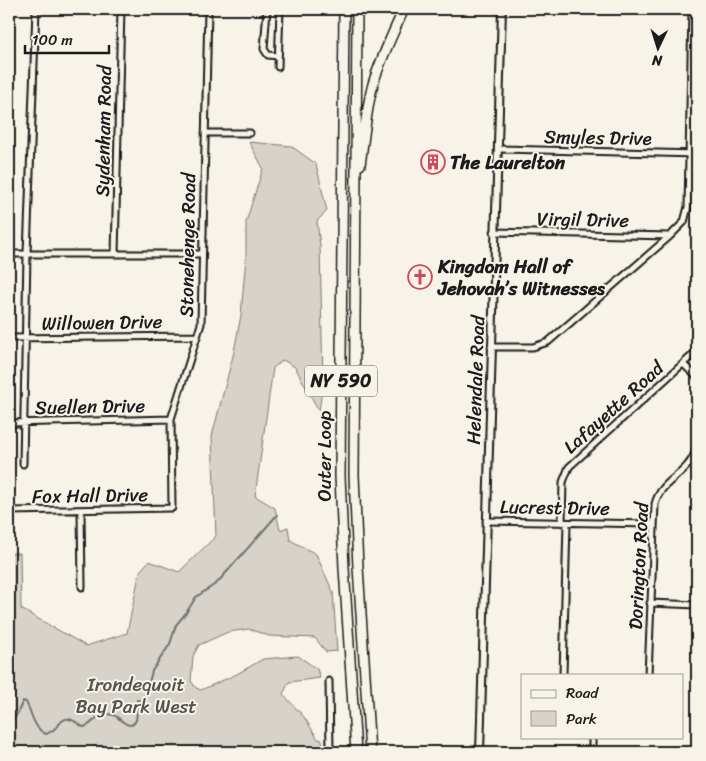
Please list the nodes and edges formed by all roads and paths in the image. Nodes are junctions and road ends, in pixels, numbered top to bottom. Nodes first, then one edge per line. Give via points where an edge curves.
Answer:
1 (36, 9) edge
2 (121, 9) edge
3 (208, 9) edge
4 (267, 9) edge
5 (280, 9) edge
6 (344, 9) edge
7 (357, 9) edge
8 (404, 9) edge
9 (502, 9) edge
10 (692, 9) edge
11 (278, 56) junction
12 (278, 67) dead end
13 (204, 132) junction
14 (250, 134) dead end
15 (498, 149) junction
16 (688, 154) junction
17 (697, 154) edge
18 (356, 200) junction
19 (494, 232) junction
20 (670, 236) junction
21 (9, 254) edge
22 (27, 254) junction
23 (115, 254) junction
24 (202, 254) junction
25 (196, 336) junction
26 (9, 338) edge
27 (26, 338) junction
28 (491, 347) junction
29 (697, 352) edge
30 (683, 364) junction
31 (697, 377) edge
32 (697, 415) edge
33 (171, 420) junction
34 (24, 422) junction
35 (9, 423) edge
36 (23, 464) dead end
37 (172, 508) joint
38 (81, 510) junction
39 (9, 511) edge
40 (486, 521) junction
41 (564, 523) junction
42 (653, 524) junction
43 (82, 587) dead end
44 (650, 603) junction
45 (697, 605) edge
46 (563, 674) edge
47 (648, 674) edge
48 (329, 681) dead end
49 (365, 684) junction
50 (592, 738) edge
51 (592, 746) dead end
52 (330, 752) edge
53 (356, 752) edge
54 (370, 752) edge
55 (374, 752) edge
56 (480, 752) edge

1 - 22 street
2 - 23 street, Sydenham Road
3 - 13 street, Stonehenge Road
4 - 11 street via 264,49 268,55
5 - 11 street
6 - 53 highway, Outer Loop / NY 590 via 340,481
7 - 18 highway, Outer Loop / NY 590
8 - 18 highway via 372,88
9 - 15 street, Helendale Road
10 - 16 street
11 - 12 street
13 - 14 street
13 - 24 street, Stonehenge Road
15 - 16 street, Smyles Drive
15 - 19 street, Helendale Road
16 - 17 street, Smyles Drive
16 - 20 street via 687,213
18 - 49 highway, Outer Loop / NY 590 via 354,470
19 - 20 street, Virgil Drive
19 - 28 street, Helendale Road
20 - 28 street via 548,342 533,347
21 - 22 street
22 - 23 street
22 - 27 street
23 - 24 street
24 - 25 street, Stonehenge Road via 201,324
25 - 27 street, Willowen Drive
25 - 33 street, Stonehenge Road
26 - 27 street, Willowen Drive
27 - 34 street
28 - 40 street, Helendale Road
29 - 30 street, Lafayette Road
30 - 31 street
30 - 41 street, Lafayette Road via 569,467 563,482
32 - 42 street, Dorington Road via 695,453 688,465 658,492
33 - 34 street, Suellen Drive
33 - 37 street, Stonehenge Road
34 - 35 street, Suellen Drive
34 - 36 street
37 - 38 street, Fox Hall Drive
38 - 39 street, Fox Hall Drive
38 - 43 street
40 - 41 street, Lucrest Drive
40 - 56 street, Helendale Road
41 - 42 street, Lucrest Drive
41 - 46 street, Lafayette Road
42 - 44 street, Dorington Road
44 - 45 street
44 - 47 street, Dorington Road
48 - 52 street
49 - 54 highway, Outer Loop / NY 590
49 - 55 highway
50 - 51 street

